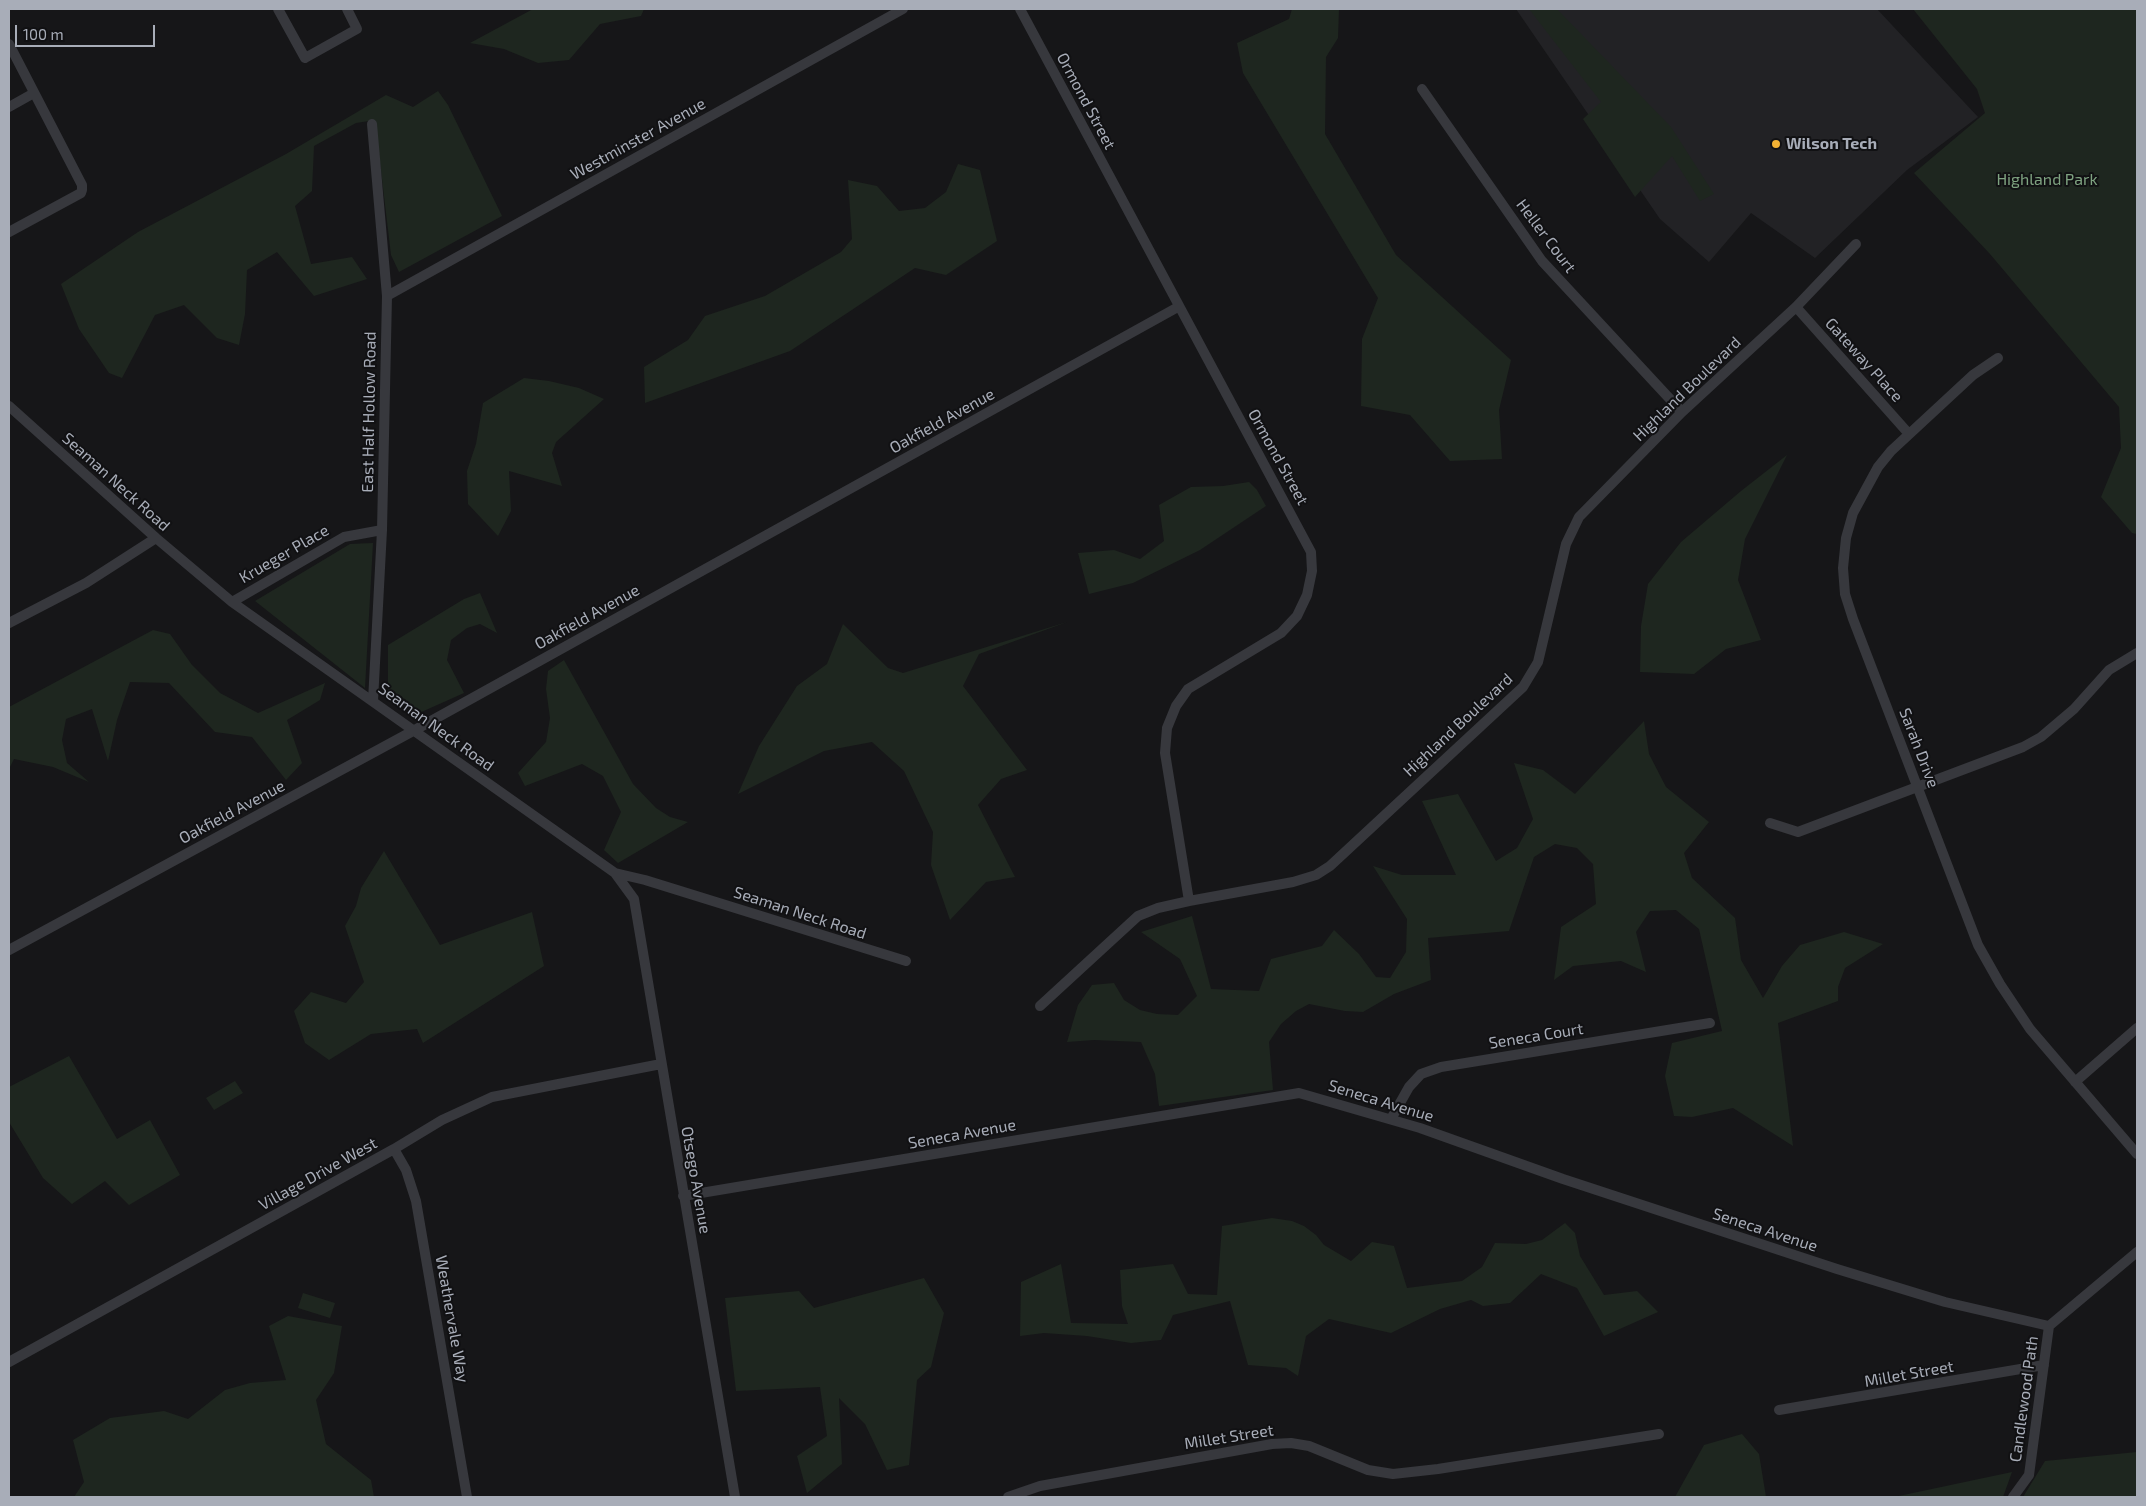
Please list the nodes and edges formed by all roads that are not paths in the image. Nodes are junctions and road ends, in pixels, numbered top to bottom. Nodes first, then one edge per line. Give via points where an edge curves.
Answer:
1 (278, 9) edge
2 (347, 9) edge
3 (903, 9) edge
4 (1020, 9) edge
5 (9, 44) edge
6 (1422, 89) dead end
7 (34, 93) junction
8 (9, 107) edge
9 (372, 124) dead end
10 (9, 232) edge
11 (1856, 244) dead end
12 (387, 296) junction
13 (1178, 307) junction
14 (1796, 307) junction
15 (1998, 358) dead end
16 (9, 406) edge
17 (1682, 412) junction
18 (1909, 434) junction
19 (382, 530) junction
20 (156, 538) junction
21 (232, 602) junction
22 (9, 623) edge
23 (2137, 653) edge
24 (374, 701) junction
25 (413, 731) junction
26 (1918, 787) junction
27 (1770, 823) dead end
28 (615, 873) junction
29 (1189, 900) junction
30 (9, 950) edge
31 (906, 961) dead end
32 (1040, 1006) dead end
33 (1710, 1023) dead end
34 (2137, 1028) edge
35 (661, 1064) junction
36 (2075, 1082) junction
37 (1391, 1119) junction
38 (394, 1149) junction
39 (2137, 1154) edge
40 (683, 1196) junction
41 (2137, 1252) edge
42 (2049, 1326) junction
43 (9, 1362) edge
44 (2044, 1365) junction
45 (1779, 1410) dead end
46 (1660, 1434) dead end
47 (467, 1497) edge
48 (735, 1497) edge
49 (1008, 1497) edge
50 (2013, 1497) edge

1 - 2 street via 305,58 358,29
3 - 12 street, Westminster Avenue
4 - 13 street, Ormond Street
5 - 7 street
6 - 17 street, Heller Court via 1542,261
7 - 8 street
7 - 10 street via 82,190
9 - 12 street, East Half Hollow Road
11 - 14 street, Highland Boulevard
12 - 19 street, East Half Hollow Road
13 - 25 street, Oakfield Avenue
13 - 29 street, Ormond Street via 1302,532 1311,552 1312,571 1307,595 1297,616 1281,633 1188,689 1176,706 1167,728 1165,752
14 - 17 street, Highland Boulevard
14 - 18 street, Gateway Place
15 - 18 street, Sarah Drive
16 - 20 street, Seaman Neck Road
17 - 29 street, Highland Boulevard via 1579,517 1566,544 1538,662 1523,687 1330,866 1316,875
18 - 26 street, Sarah Drive via 1878,467 1863,492 1846,538 1843,568 1845,594 1853,619
19 - 21 street, Krueger Place via 344,537
19 - 24 street, East Half Hollow Road
20 - 21 street, Seaman Neck Road
20 - 22 street via 86,583
21 - 24 street, Seaman Neck Road
23 - 26 street via 2109,670 2074,709 2042,737 2023,748
24 - 25 street, Seaman Neck Road
25 - 28 street, Seaman Neck Road
25 - 30 street, Oakfield Avenue
26 - 27 street via 1798,832
26 - 36 street, Sarah Drive via 1978,945 2030,1028
28 - 31 street, Seaman Neck Road
28 - 35 street, Otsego Avenue via 634,899
29 - 32 street, Highland Boulevard via 1138,916
33 - 37 street, Seneca Court via 1440,1067 1421,1074 1409,1087
34 - 36 street
35 - 38 street, Village Drive West via 492,1097 442,1120
35 - 40 street, Otsego Avenue
36 - 39 street, Sarah Drive
37 - 40 street, Seneca Avenue via 1299,1093
37 - 42 street, Seneca Avenue via 1837,1269 1945,1302
38 - 43 street, Village Drive West
38 - 47 street, Weathervale Way via 406,1170 416,1201
40 - 48 street, Otsego Avenue
41 - 42 street, Candlewood Path
42 - 44 street, Candlewood Path
44 - 45 street, Millet Street
44 - 50 street, Candlewood Path via 2029,1475
46 - 49 street, Millet Street via 1393,1474 1368,1470 1309,1446 1272,1444 1040,1486

